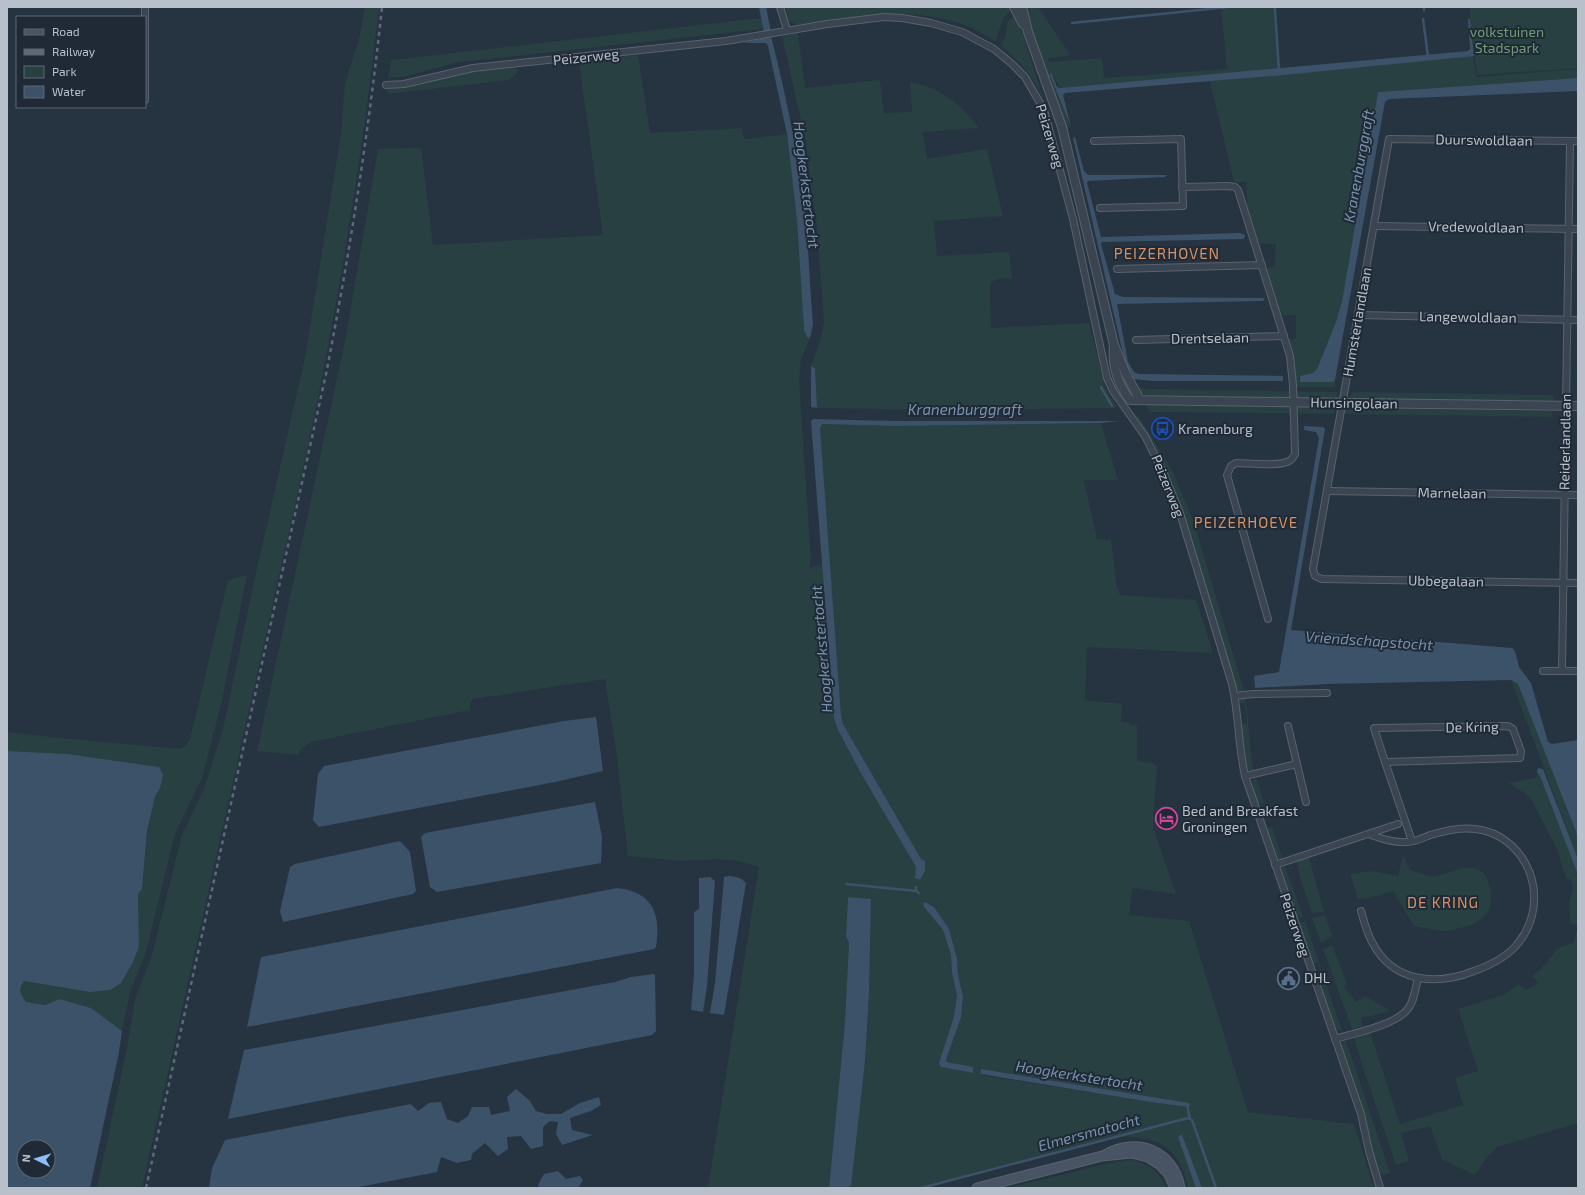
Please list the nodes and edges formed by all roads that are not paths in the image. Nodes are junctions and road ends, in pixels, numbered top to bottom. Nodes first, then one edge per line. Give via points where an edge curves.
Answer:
1 (780, 7) edge
2 (1019, 8) edge
3 (786, 30) junction
4 (386, 85) dead end
5 (1389, 139) joint
6 (1570, 140) junction
7 (1094, 141) dead end
8 (1578, 141) edge
9 (1182, 186) junction
10 (1100, 208) dead end
11 (1374, 226) junction
12 (1569, 228) junction
13 (1578, 229) edge
14 (1262, 265) junction
15 (1117, 269) dead end
16 (1105, 306) junction
17 (1094, 308) junction
18 (1359, 315) junction
19 (1567, 319) junction
20 (1578, 320) edge
21 (1284, 336) junction
22 (1136, 340) dead end
23 (1114, 345) junction
24 (1130, 400) joint
25 (1140, 400) junction
26 (1293, 403) junction
27 (1342, 403) junction
28 (1566, 406) junction
29 (1578, 406) edge
30 (1327, 491) junction
31 (1564, 494) junction
32 (1578, 495) edge
33 (1315, 576) joint
34 (1563, 582) junction
35 (1578, 583) edge
36 (1268, 619) dead end
37 (1543, 671) dead end
38 (1562, 671) junction
39 (1578, 672) edge
40 (1327, 693) dead end
41 (1235, 696) junction
42 (1288, 726) dead end
43 (1385, 762) junction
44 (1297, 764) junction
45 (1245, 776) junction
46 (1306, 802) dead end
47 (1398, 824) dead end
48 (1369, 834) junction
49 (1412, 841) junction
50 (1274, 865) junction
51 (1362, 911) dead end
52 (1418, 979) junction
53 (1335, 1039) junction
54 (1102, 1156) junction
55 (978, 1188) edge
56 (1175, 1188) edge
57 (1180, 1188) edge
58 (1380, 1188) edge

1 - 3 street
2 - 16 street, Peizerweg via 1062,127
3 - 4 street, Peizerweg via 765,35 626,52 473,68 404,84
3 - 17 street, Peizerweg via 875,18 910,18 962,32 994,49 1011,63 1025,77 1044,110 1074,219
5 - 6 street, Duurswoldlaan
5 - 11 street, Humsterlandlaan
6 - 8 street, Duurswoldlaan
6 - 12 street, Reiderlandlaan
7 - 9 street via 1181,139
9 - 10 street via 1183,206
9 - 14 street via 1235,187 1240,194
11 - 12 street, Vredewoldlaan
11 - 18 street, Humsterlandlaan
12 - 13 street, Vredewoldlaan
12 - 19 street, Reiderlandlaan
14 - 15 street
14 - 21 street
16 - 17 street
16 - 23 street, Peizerweg
17 - 41 street, Peizerweg via 1110,385 1152,448 1178,506
18 - 19 street, Langewoldlaan
18 - 27 street, Humsterlandlaan
19 - 20 street, Langewoldlaan
19 - 28 street, Reiderlandlaan
21 - 22 street, Drentselaan
21 - 26 street via 1291,362
23 - 24 street, Peizerweg via 1116,375
23 - 25 street, Peizerweg
24 - 25 street, Hunsingolaan
25 - 26 street, Hunsingolaan
26 - 27 street, Hunsingolaan
26 - 36 street via 1295,454 1292,459 1280,463 1236,463 1227,475
27 - 28 street, Hunsingolaan
27 - 30 street, Humsterlandlaan
28 - 29 street, Hunsingolaan
28 - 31 street, Reiderlandlaan
30 - 31 street, Marnelaan
30 - 33 street, Humsterlandlaan via 1313,569
31 - 32 street, Marnelaan
31 - 34 street, Reiderlandlaan
33 - 34 street, Ubbegalaan via 1322,579
34 - 35 street, Ubbegalaan
34 - 38 street, Reiderlandlaan
37 - 38 street
38 - 39 street
40 - 41 street
41 - 45 street, Peizerweg via 1238,739
42 - 44 street
43 - 43 street, De Kring via 1374,728 1508,726 1513,729 1521,751 1520,758
43 - 49 street, De Kring
44 - 45 street
44 - 46 street
45 - 50 street, Peizerweg
47 - 48 street
48 - 49 street via 1382,840
48 - 50 street
49 - 52 street via 1458,828 1474,828 1488,832 1520,854 1532,877 1535,894 1534,912 1529,926 1519,943 1507,955 1482,968 1456,977
50 - 53 street, Peizerweg
51 - 52 street via 1372,943 1381,956 1403,973
52 - 53 street via 1407,1011 1390,1021
53 - 58 street, Peizerweg via 1361,1114
54 - 55 main road
54 - 56 main road via 1131,1153 1148,1157 1164,1168
54 - 57 main road via 1124,1146 1151,1149 1163,1156 1174,1168

